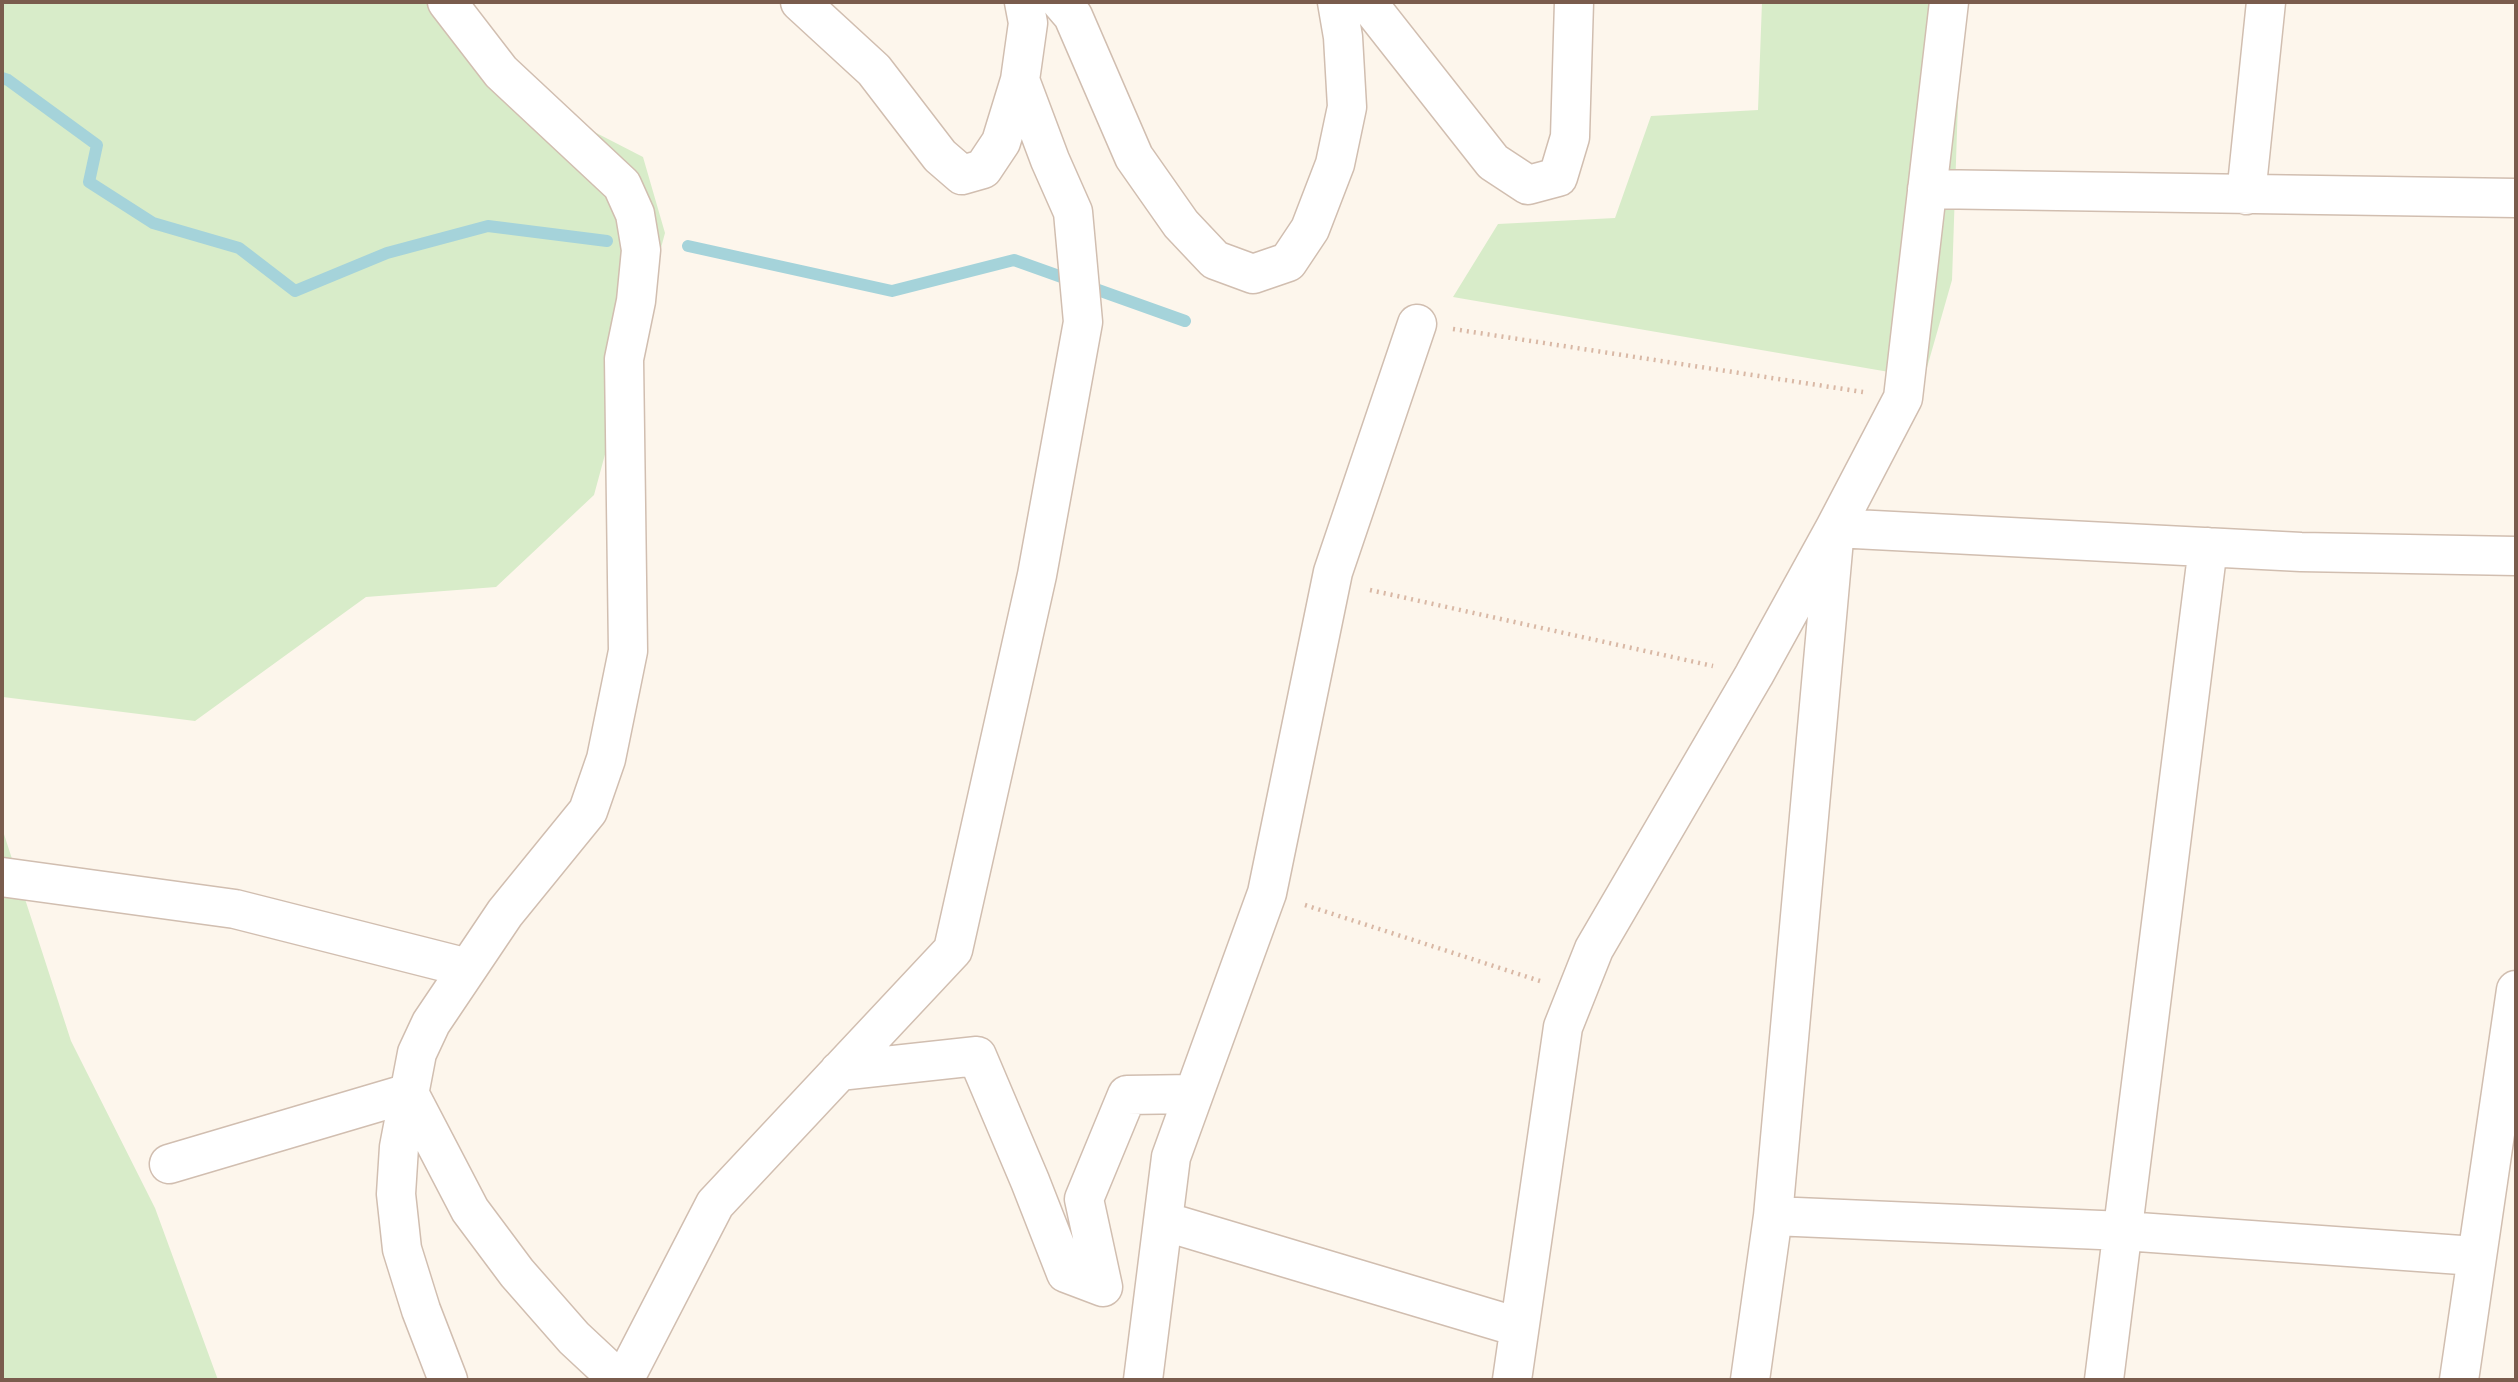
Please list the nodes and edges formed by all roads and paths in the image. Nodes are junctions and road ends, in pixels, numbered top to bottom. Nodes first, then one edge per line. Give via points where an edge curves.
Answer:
1 (447, 2) edge
2 (800, 2) edge
3 (1024, 2) edge
4 (1061, 2) edge
5 (1337, 2) edge
6 (1367, 2) edge
7 (1574, 2) edge
8 (1949, 2) edge
9 (2266, 2) edge
10 (1020, 80) junction
11 (1927, 189) junction
12 (2246, 195) junction
13 (2516, 198) edge
14 (1418, 324) joint
15 (1903, 398) junction
16 (1835, 528) junction
17 (2208, 547) junction
18 (2516, 556) edge
19 (1332, 581) junction
20 (1754, 676) junction
21 (2, 877) edge
22 (1267, 893) junction
23 (468, 968) junction
24 (2516, 990) edge
25 (1577, 992) junction
26 (839, 1071) junction
27 (409, 1093) junction
28 (1193, 1094) junction
29 (169, 1164) dead end
30 (1773, 1216) junction
31 (1163, 1221) junction
32 (2124, 1231) junction
33 (2476, 1256) junction
34 (1518, 1327) junction
35 (448, 1380) edge
36 (622, 1380) edge
37 (1143, 1380) edge
38 (1512, 1380) edge
39 (1750, 1380) edge
40 (2104, 1380) edge
41 (2459, 1380) edge

1 - 23 street via 501,72 622,185 635,214 641,250 624,359 628,651 606,759 587,811 505,913
2 - 10 street via 874,70 940,156 962,175 983,169 1001,142
3 - 10 street via 1028,23
4 - 5 street via 1073,16 1134,157 1181,223 1215,260 1253,274 1287,262 1310,229 1335,164 1347,107
6 - 7 street via 1493,162 1528,185 1558,177 1570,137
8 - 11 street
9 - 12 street
10 - 26 street via 1073,212 1083,323 1074,376 1037,575 953,950
11 - 12 street
11 - 15 street
12 - 13 street
14 - 15 path
14 - 19 street
15 - 16 street
16 - 17 street
16 - 20 street
16 - 30 street
17 - 18 street
17 - 32 street
19 - 20 path
19 - 22 street
20 - 25 street via 1594,949
21 - 23 street via 234,909
22 - 25 path
22 - 28 street
23 - 27 street via 426,1033
24 - 33 street
25 - 34 street via 1563,1027
26 - 28 street via 977,1056 1066,1273 1103,1287 1084,1199 1127,1095
26 - 36 street via 715,1204
27 - 29 street
27 - 35 street via 396,1194 402,1249
27 - 36 street via 470,1210 509,1263 574,1338
28 - 31 street via 1171,1157
30 - 32 street
30 - 39 street
31 - 34 street
31 - 37 street
32 - 33 street
32 - 40 street
33 - 41 street
34 - 38 street

